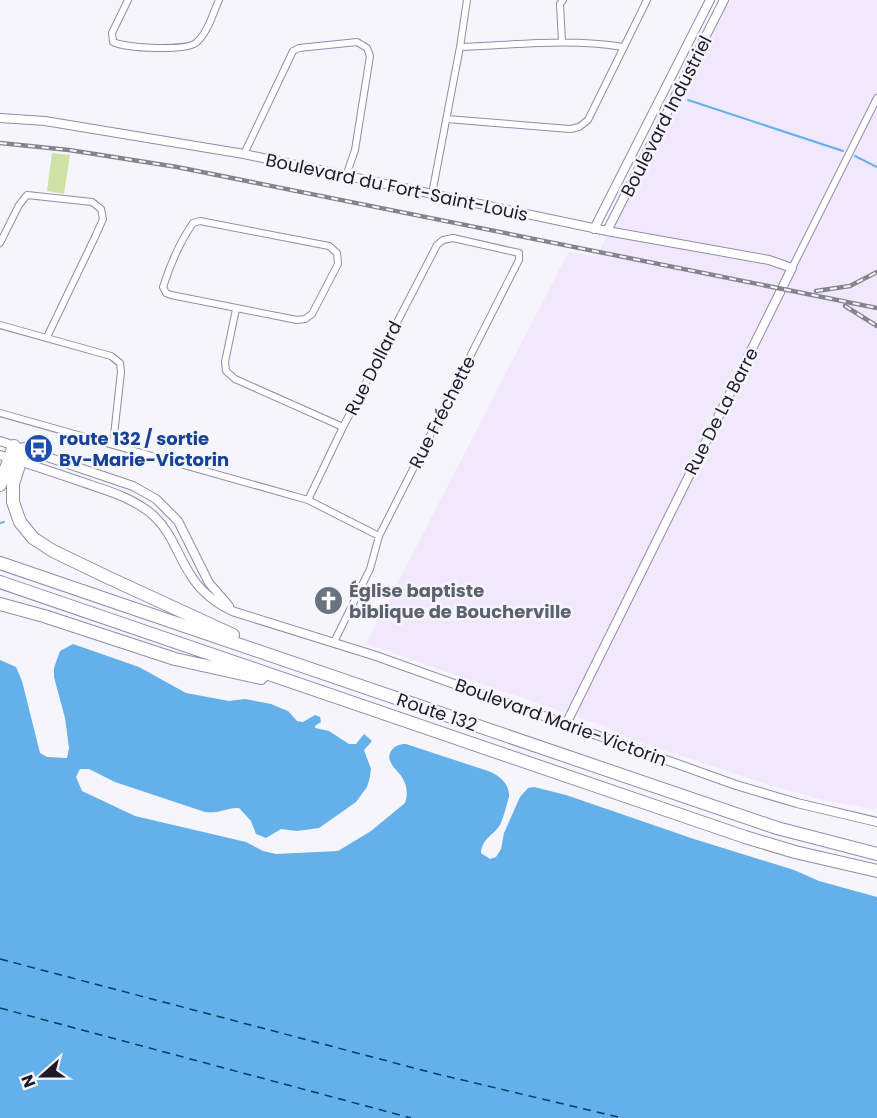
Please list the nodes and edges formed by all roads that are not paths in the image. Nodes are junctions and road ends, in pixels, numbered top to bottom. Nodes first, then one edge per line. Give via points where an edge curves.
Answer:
1 (128, 0) edge
2 (219, 0) edge
3 (467, 0) edge
4 (562, 0) edge
5 (647, 0) edge
6 (710, 0) edge
7 (724, 0) edge
8 (704, 12) junction
9 (715, 18) junction
10 (562, 42) junction
11 (460, 47) junction
12 (623, 47) junction
13 (674, 71) junction
14 (685, 77) junction
15 (877, 98) edge
16 (660, 99) junction
17 (671, 104) junction
18 (0, 118) edge
19 (447, 119) junction
20 (244, 154) junction
21 (346, 176) junction
22 (432, 194) junction
23 (594, 228) junction
24 (607, 231) junction
25 (443, 240) joint
26 (0, 243) edge
27 (792, 268) junction
28 (236, 309) junction
29 (0, 325) edge
30 (46, 337) junction
31 (0, 413) edge
32 (343, 427) junction
33 (0, 441) edge
34 (113, 444) junction
35 (14, 454) edge
36 (0, 485) edge
37 (308, 500) junction
38 (379, 536) junction
39 (0, 563) edge
40 (0, 582) edge
41 (0, 604) edge
42 (246, 616) junction
43 (334, 642) junction
44 (291, 662) junction
45 (310, 688) junction
46 (566, 724) junction
47 (877, 822) edge
48 (877, 854) edge
49 (877, 871) edge

1 - 2 street via 112,33 113,42 185,48 202,35
3 - 11 street
4 - 10 street
5 - 12 street
6 - 8 street, Boulevard Industriel
7 - 9 street, Boulevard Industriel
8 - 9 street
8 - 13 street, Boulevard Industriel
9 - 14 street, Boulevard Industriel
10 - 11 street
10 - 12 street
11 - 19 street
12 - 19 street via 588,120 579,127
13 - 14 street
13 - 16 street, Boulevard Industriel
14 - 17 street, Boulevard Industriel
15 - 27 street, Rue De La Barre
16 - 17 street
16 - 23 street, Boulevard Industriel
17 - 24 street, Boulevard Industriel
18 - 20 street, Boulevard du Fort-Saint-Louis via 45,121
19 - 22 street
20 - 21 street, Boulevard du Fort-Saint-Louis
20 - 21 street via 293,51 357,42 367,48 370,57 356,150
21 - 22 street, Boulevard du Fort-Saint-Louis
22 - 23 street, Boulevard du Fort-Saint-Louis
23 - 24 street, Boulevard du Fort-Saint-Louis
24 - 27 street, Boulevard du Fort-Saint-Louis via 778,262
25 - 32 street, Rue Dollard
25 - 38 street, Rue Fréchette via 453,238 512,250 520,258
26 - 30 street via 27,195 92,202 101,208 103,219
27 - 46 street, Rue De La Barre
28 - 28 street via 166,293 163,287 193,223 200,221 329,246 337,253 338,264 312,314 305,319
28 - 32 street via 226,371 234,379
29 - 30 street
30 - 34 street via 111,356 120,363
31 - 34 street
32 - 37 street, Rue Dollard
33 - 35 street, Boulevard Marie-Victorin
34 - 37 street
35 - 36 highway
35 - 42 street, Boulevard Marie-Victorin via 124,497 149,511 172,537 198,586 218,603
35 - 42 street, Boulevard Marie-Victorin via 145,491 178,521 215,591
35 - 44 highway via 14,508 24,528 39,542
37 - 38 street
38 - 43 street, Rue Fréchette via 370,569
39 - 44 highway, Route 132
40 - 45 highway, Route 132
41 - 45 highway via 185,662
42 - 43 street, Boulevard Marie-Victorin
43 - 46 street, Boulevard Marie-Victorin
44 - 48 highway, Route 132 via 777,828
45 - 49 highway, Route 132 via 752,839
46 - 47 street, Boulevard Marie-Victorin via 736,785

